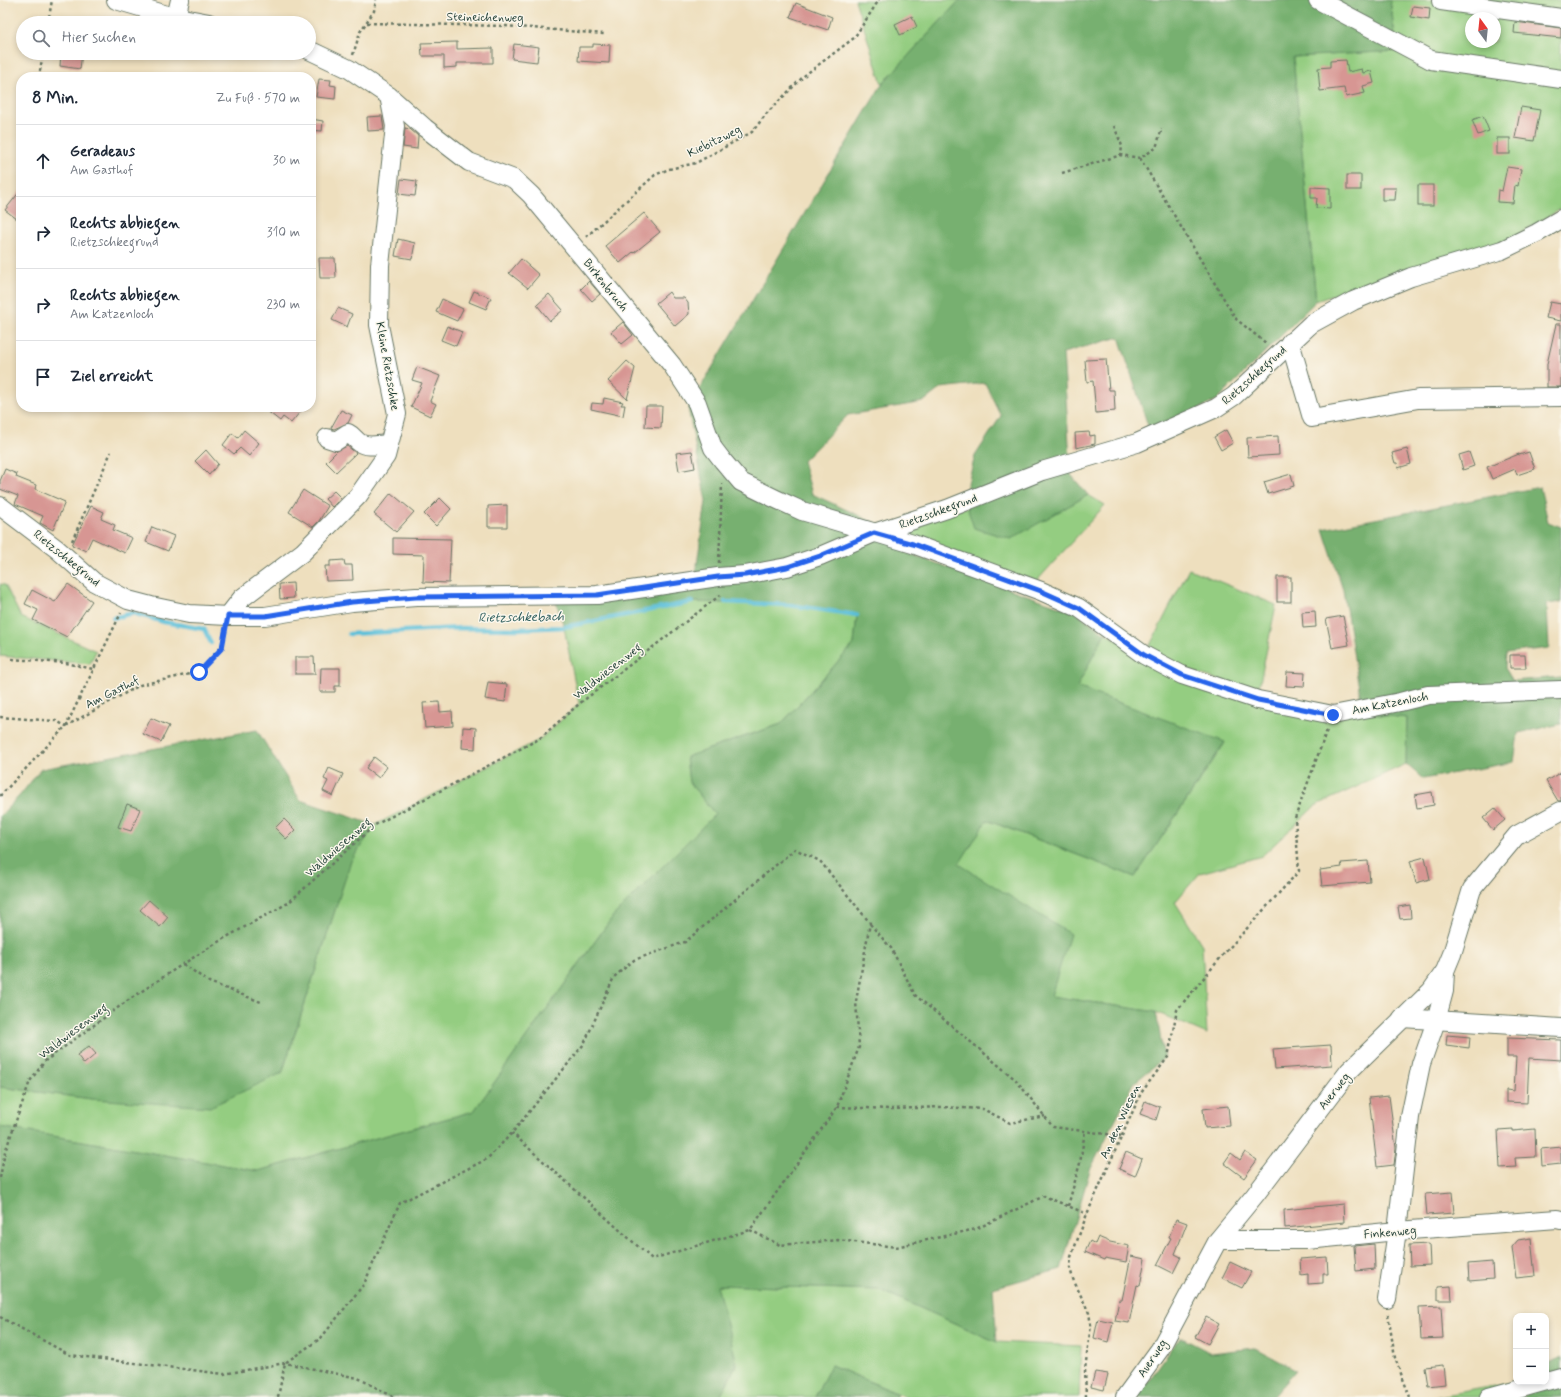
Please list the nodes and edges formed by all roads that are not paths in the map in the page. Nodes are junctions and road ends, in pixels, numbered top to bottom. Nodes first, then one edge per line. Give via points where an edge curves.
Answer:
1 (116, 0) edge
2 (1318, 0) edge
3 (1441, 1) dead end
4 (178, 8) edge
5 (195, 16) edge
6 (1561, 18) edge
7 (316, 53) edge
8 (1561, 79) edge
9 (389, 96) junction
10 (1561, 219) edge
11 (1284, 348) junction
12 (1561, 397) edge
13 (327, 438) dead end
14 (389, 444) junction
15 (0, 506) edge
16 (874, 533) junction
17 (228, 616) junction
18 (1561, 690) edge
19 (1561, 811) edge
20 (1445, 971) junction
21 (1402, 1018) junction
22 (1436, 1021) junction
23 (1561, 1028) edge
24 (1559, 1219) edge
25 (1397, 1231) junction
26 (1218, 1240) junction
27 (1387, 1299) road end
28 (1561, 1377) edge
29 (1126, 1397) edge
30 (1490, 1397) edge

1 - 4 street
2 - 8 street via 1431,60
3 - 6 street
4 - 5 street
7 - 9 street, Birkenbruch via 349,69
9 - 14 street, Kleine Rietzschke via 395,126 380,265 379,325 397,414
9 - 16 street, Birkenbruch via 424,128 469,162 514,179 531,195 672,365 697,403 713,448 741,482 802,511
10 - 11 street, Rietzschkegrund via 1502,250 1411,276 1353,301 1311,324
11 - 12 street via 1312,418 1418,399
11 - 16 street, Rietzschkegrund via 1234,396 1189,421 1137,444 1042,471 947,509
13 - 14 street via 336,441 348,433 366,446
14 - 17 street, Kleine Rietzschke via 386,456 358,496 304,552 242,598
15 - 17 street, Rietzschkegrund via 57,549 94,582 128,600 188,614
16 - 17 street, Rietzschkegrund via 787,567 597,595 416,597 352,602 265,616
16 - 18 street, Am Katzenloch via 913,544 1041,591 1079,608 1144,655 1182,675 1258,700 1333,715 1428,695
19 - 20 street, Auerweg via 1517,835 1472,889
20 - 21 street, Auerweg via 1431,991
20 - 22 street via 1444,991
21 - 22 street
21 - 26 street, Auerweg via 1349,1071
22 - 23 street
22 - 25 street via 1421,1064 1410,1117
24 - 25 street, Finkenweg
25 - 26 street, Finkenweg via 1308,1240
25 - 27 street
26 - 29 street, Auerweg via 1160,1349
28 - 30 street

